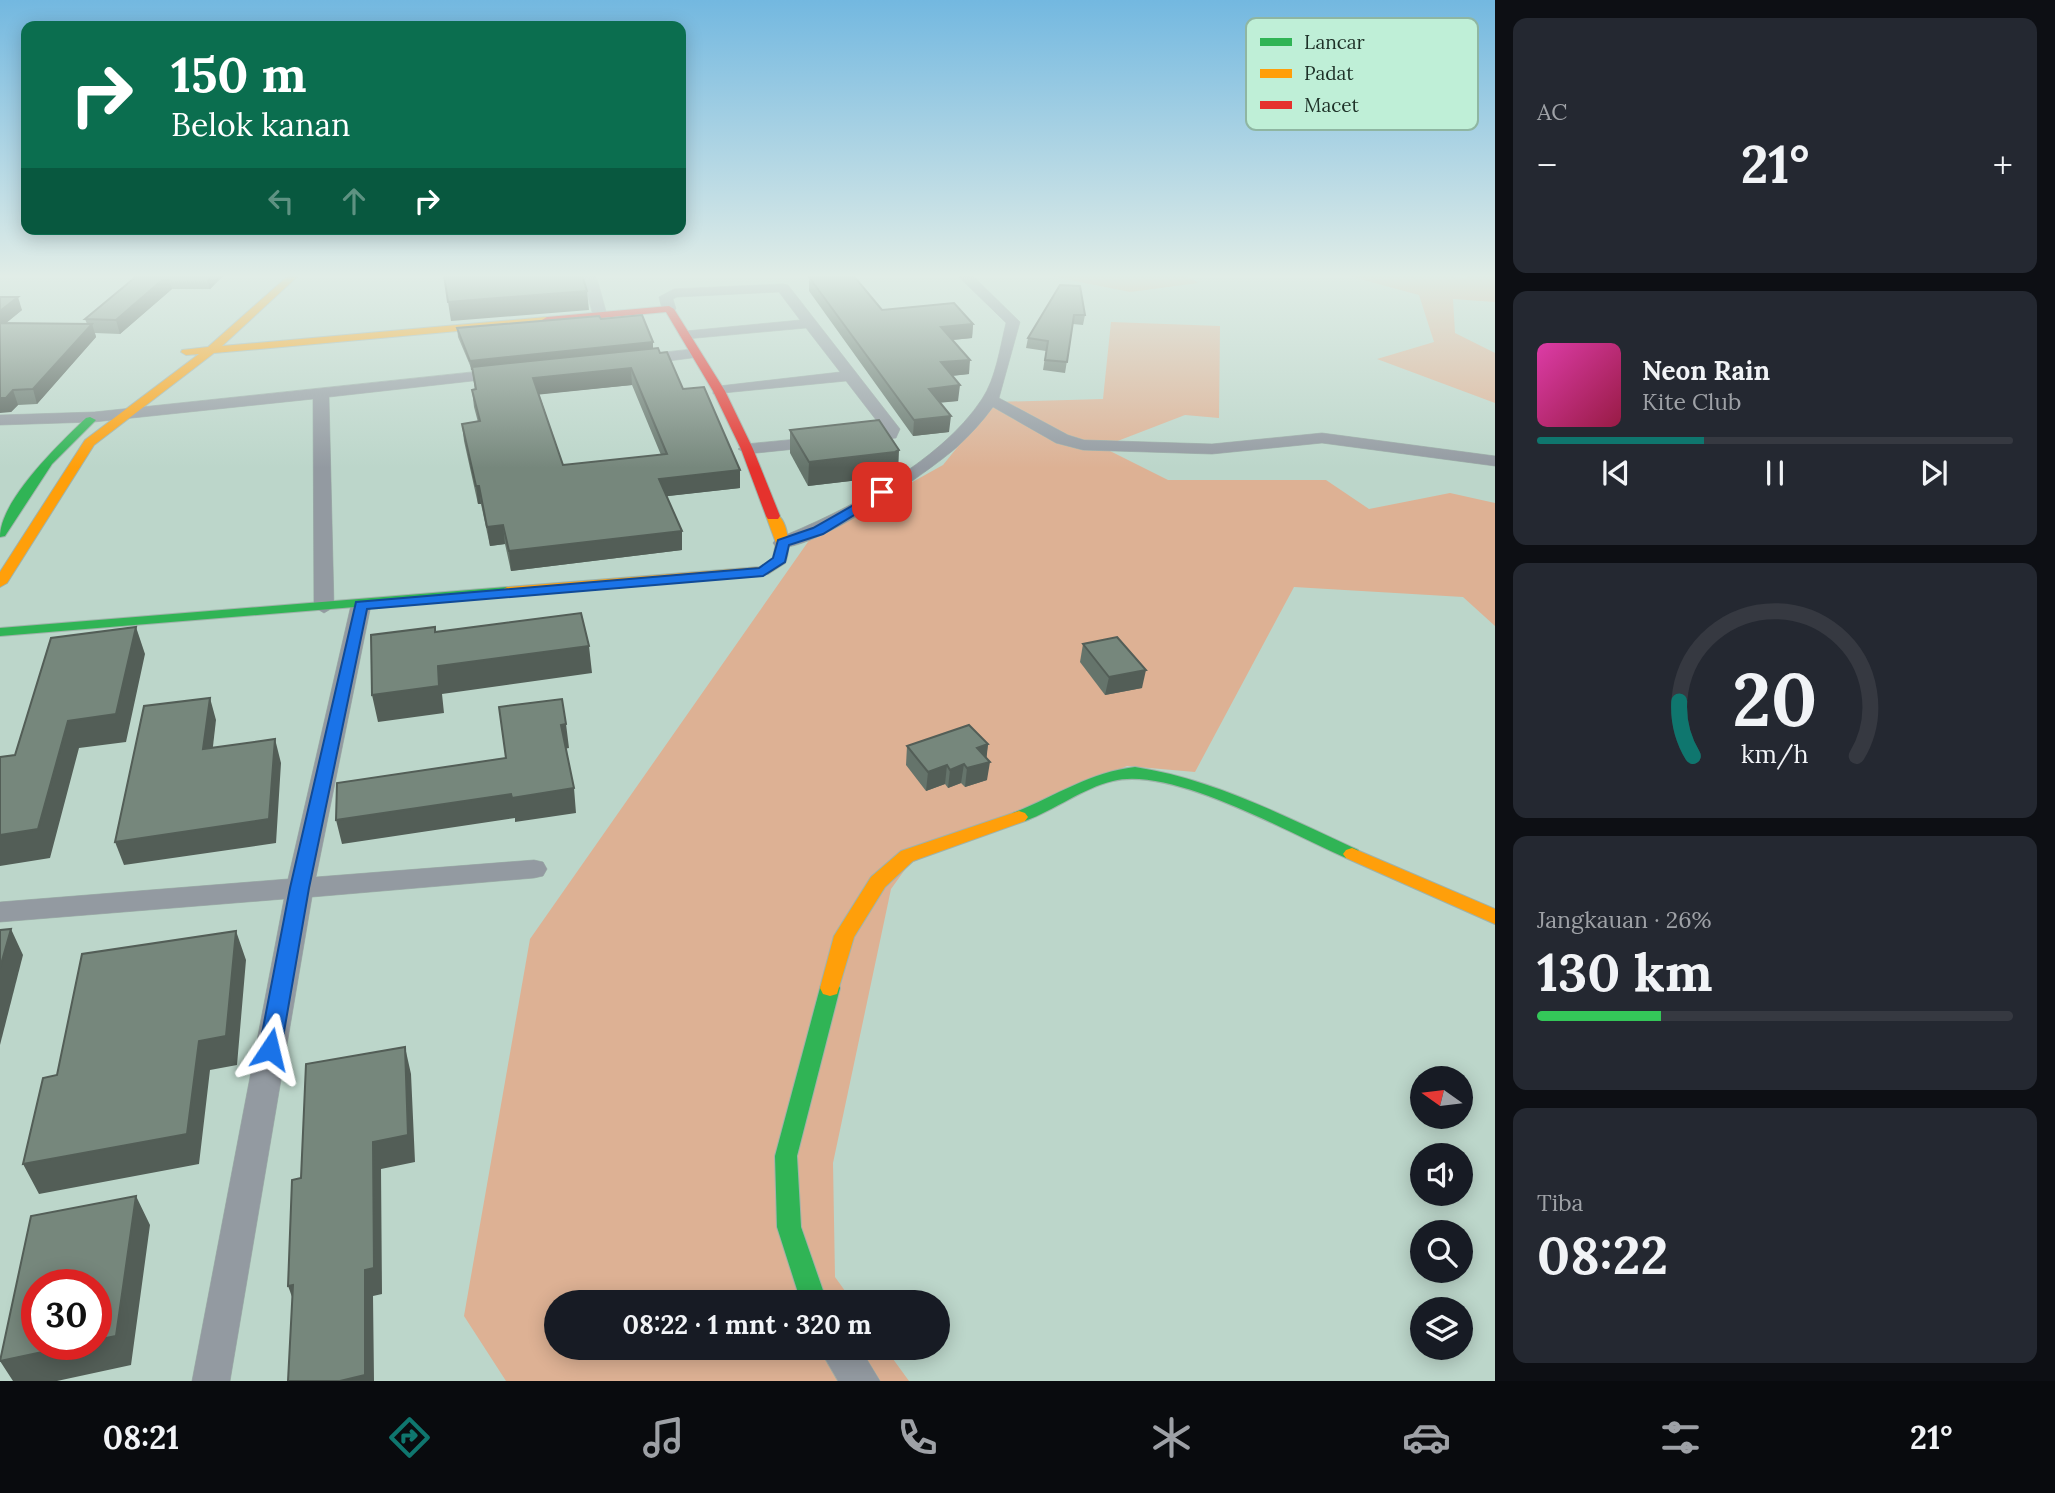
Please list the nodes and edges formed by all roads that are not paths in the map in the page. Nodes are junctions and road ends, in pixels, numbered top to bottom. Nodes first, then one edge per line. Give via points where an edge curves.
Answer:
1 (201, 339) edge
2 (223, 339) edge
3 (335, 339) edge
4 (688, 339) edge
5 (824, 339) edge
6 (1008, 339) edge
7 (210, 351) junction
8 (186, 352) junction
9 (694, 354) junction
10 (625, 361) edge
11 (514, 373) edge
12 (852, 375) junction
13 (719, 391) junction
14 (321, 393) junction
15 (990, 399) junction
16 (124, 414) junction
17 (94, 417) junction
18 (0, 420) edge
19 (747, 449) junction
20 (1495, 461) edge
21 (0, 533) edge
22 (783, 543) junction
23 (0, 583) edge
24 (361, 605) junction
25 (324, 607) junction
26 (0, 632) edge
27 (534, 869) dead end
28 (300, 888) junction
29 (0, 912) edge
30 (1495, 917) edge
31 (810, 1290) edge
32 (846, 1360) edge
33 (211, 1381) edge
34 (861, 1381) edge

1 - 8 street
2 - 7 street
3 - 7 street
4 - 9 street
5 - 12 street
6 - 15 street
7 - 8 street
7 - 16 street
8 - 17 street
9 - 10 street
9 - 13 street
11 - 14 street
12 - 13 street
12 - 19 street via 891,429 890,434
13 - 19 street
14 - 16 street
14 - 25 street
15 - 20 street via 1062,439 1083,445 1212,449 1322,438
15 - 22 street via 960,433 900,481 818,531
16 - 17 street
16 - 23 street via 89,443
17 - 18 street
17 - 21 street via 47,462
19 - 22 street
22 - 24 street via 780,559 763,572
24 - 25 street
24 - 28 street
25 - 26 street
27 - 28 street
28 - 29 street
28 - 33 street
30 - 31 street via 1178,778 1136,771 1113,774 1025,815 907,856 878,882 844,936 786,1156 789,1227
32 - 34 street

